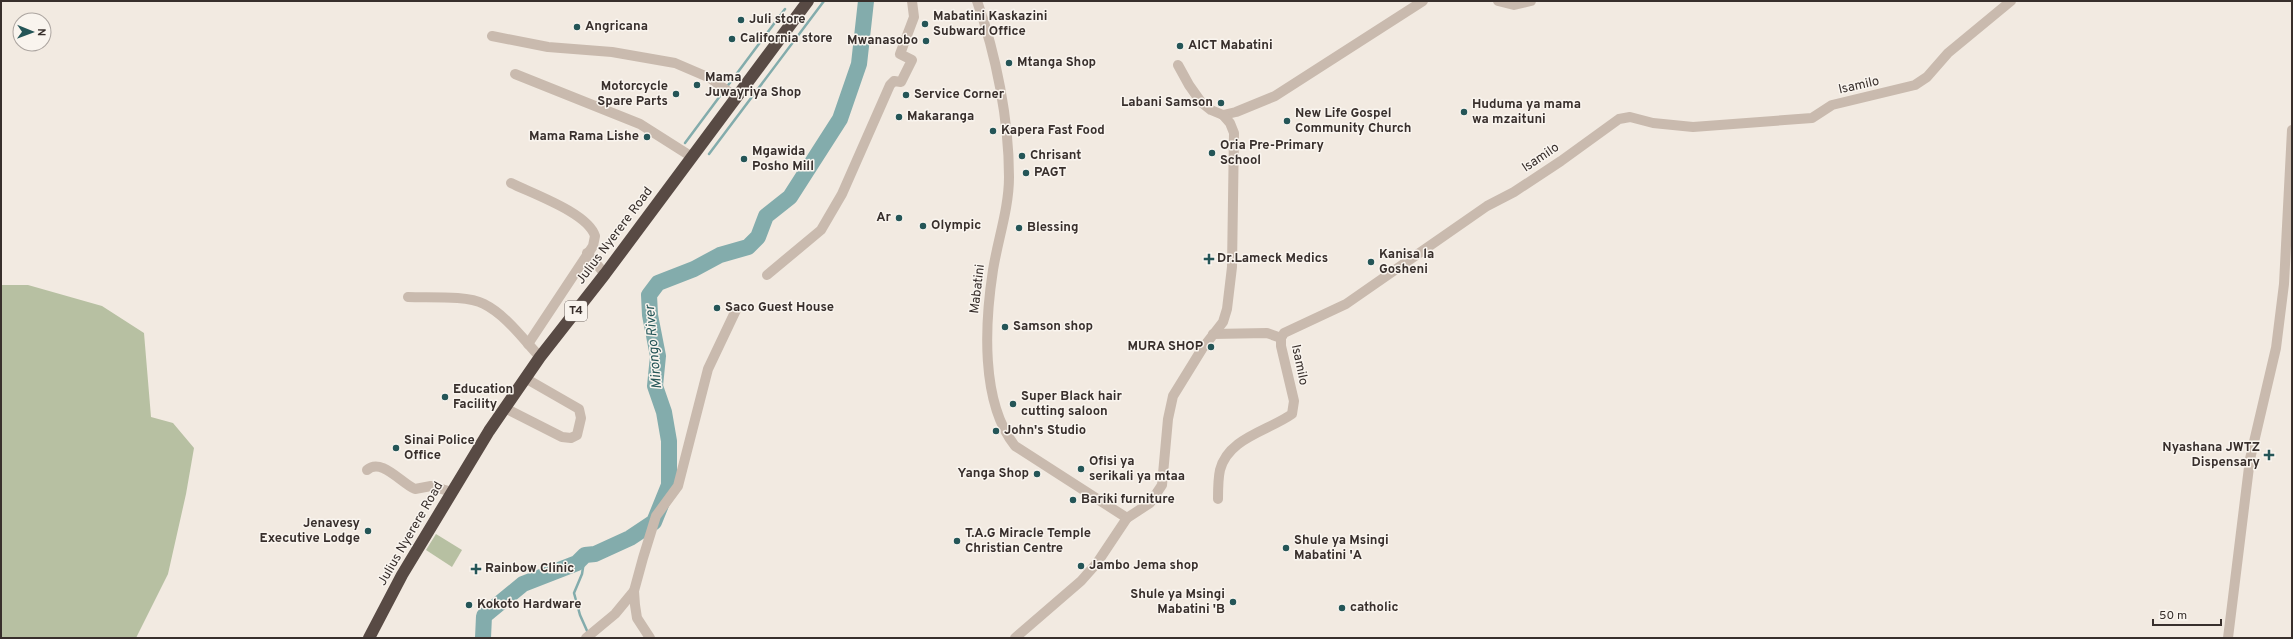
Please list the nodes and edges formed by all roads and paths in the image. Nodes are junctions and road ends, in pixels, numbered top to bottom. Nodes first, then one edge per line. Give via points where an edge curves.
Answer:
1 (808, 1) edge
2 (912, 1) edge
3 (977, 1) edge
4 (1424, 1) edge
5 (1498, 1) edge
6 (1531, 1) edge
7 (2010, 1) edge
8 (492, 36) dead end
9 (1178, 65) dead end
10 (515, 74) dead end
11 (729, 92) junction
12 (1223, 115) junction
13 (2292, 130) edge
14 (692, 157) junction
15 (512, 183) dead end
16 (587, 253) junction
17 (605, 274) junction
18 (767, 274) dead end
19 (408, 297) dead end
20 (736, 310) dead end
21 (1213, 334) junction
22 (1281, 338) junction
23 (528, 344) junction
24 (540, 357) junction
25 (525, 378) junction
26 (505, 408) junction
27 (367, 470) dead end
28 (452, 492) junction
29 (1218, 499) dead end
30 (1127, 518) junction
31 (634, 592) junction
32 (369, 638) edge
33 (586, 638) edge
34 (650, 638) edge
35 (1015, 638) edge
36 (2228, 638) edge

1 - 11 highway, Julius Nyerere Road / T4
2 - 18 street via 914,17 900,54 912,60 901,82 890,85 842,194 821,230
3 - 30 street, Mabatini via 994,59 1006,132 1009,178 993,269 987,322 990,391 1004,432 1015,446
4 - 12 street via 1275,96 1254,106
5 - 6 street via 1514,5
7 - 22 street, Isamilo via 1948,53 1927,77 1915,85 1832,105 1812,118 1693,127 1653,123 1630,117 1619,119 1561,161 1488,206 1346,304 1290,330
8 - 11 street via 548,47 612,52 675,63 710,78
9 - 12 street via 1188,85 1201,102
10 - 14 street via 640,124
11 - 14 highway, Julius Nyerere Road / T4
12 - 21 street via 1234,133 1232,267 1227,309 1223,322
13 - 36 street via 2284,284 2276,348 2250,459
14 - 17 highway, Julius Nyerere Road / T4
15 - 16 street via 588,223 595,236 593,246
16 - 17 street
16 - 23 street
17 - 24 highway, Julius Nyerere Road / T4
19 - 23 street via 484,304 498,312
20 - 31 street via 708,369 678,486 656,516
21 - 22 street via 1267,333
21 - 30 street via 1171,402 1162,485 1150,503
22 - 29 street, Isamilo via 1294,401 1292,414 1256,434 1226,455 1220,471
23 - 24 street
24 - 25 highway, Julius Nyerere Road / T4
25 - 26 highway, Julius Nyerere Road / T4
25 - 26 street via 579,409 581,418 577,435 570,438 562,437
26 - 28 highway, Julius Nyerere Road / T4
27 - 28 street via 380,466 415,489 431,486
28 - 32 highway, Julius Nyerere Road / T4
30 - 35 street via 1082,581
31 - 33 street via 615,614
31 - 34 street via 637,618

